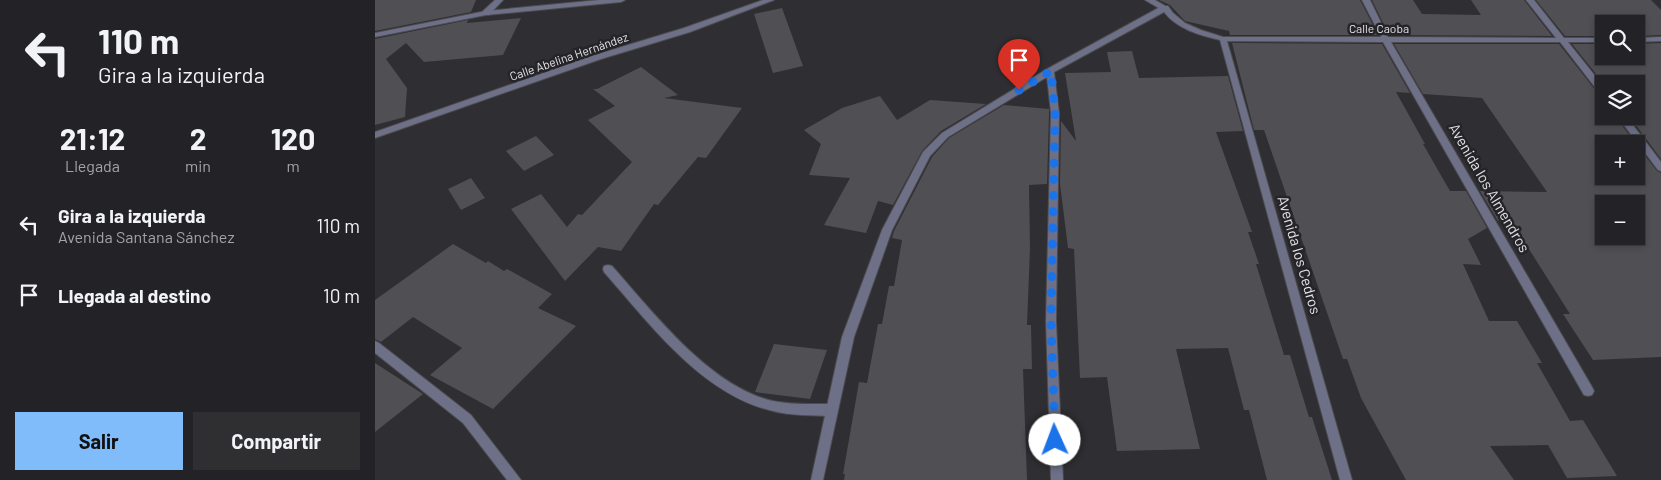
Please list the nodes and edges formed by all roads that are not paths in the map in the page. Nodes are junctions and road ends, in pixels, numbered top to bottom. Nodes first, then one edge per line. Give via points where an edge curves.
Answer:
1 (499, 0) edge
2 (621, 0) edge
3 (770, 0) edge
4 (1149, 0) edge
5 (1366, 0) edge
6 (1530, 0) edge
7 (1164, 4) edge
8 (486, 13) junction
9 (375, 35) edge
10 (1223, 39) junction
11 (1661, 39) edge
12 (1386, 40) junction
13 (1595, 40) edge
14 (1645, 40) edge
15 (1564, 41) junction
16 (1051, 71) junction
17 (1595, 82) edge
18 (1629, 125) edge
19 (375, 135) edge
20 (1657, 159) edge
21 (1661, 168) edge
22 (609, 269) dead end
23 (375, 346) edge
24 (1588, 391) dead end
25 (830, 410) junction
26 (515, 480) edge
27 (817, 480) edge
28 (1057, 480) edge
29 (1346, 480) edge

1 - 8 street
2 - 8 street
3 - 19 street, Calle Abelina Hernández
4 - 7 street, Calle Caoba
5 - 12 street, Avenida los Almendros
6 - 15 street
7 - 10 street, Calle Caoba via 1172,19
7 - 16 street
8 - 9 street
10 - 12 street, Calle Caoba
10 - 29 street, Avenida los Cedros
11 - 14 street
12 - 15 street, Calle Caoba
12 - 24 street, Avenida los Almendros
13 - 15 street, Calle Caoba
15 - 17 street
16 - 25 street via 945,135 926,154 887,230 848,337
16 - 28 street via 1055,113 1051,321
18 - 20 street
20 - 21 street
22 - 25 street via 691,359 738,393 772,406
23 - 26 street via 467,419
25 - 27 street

